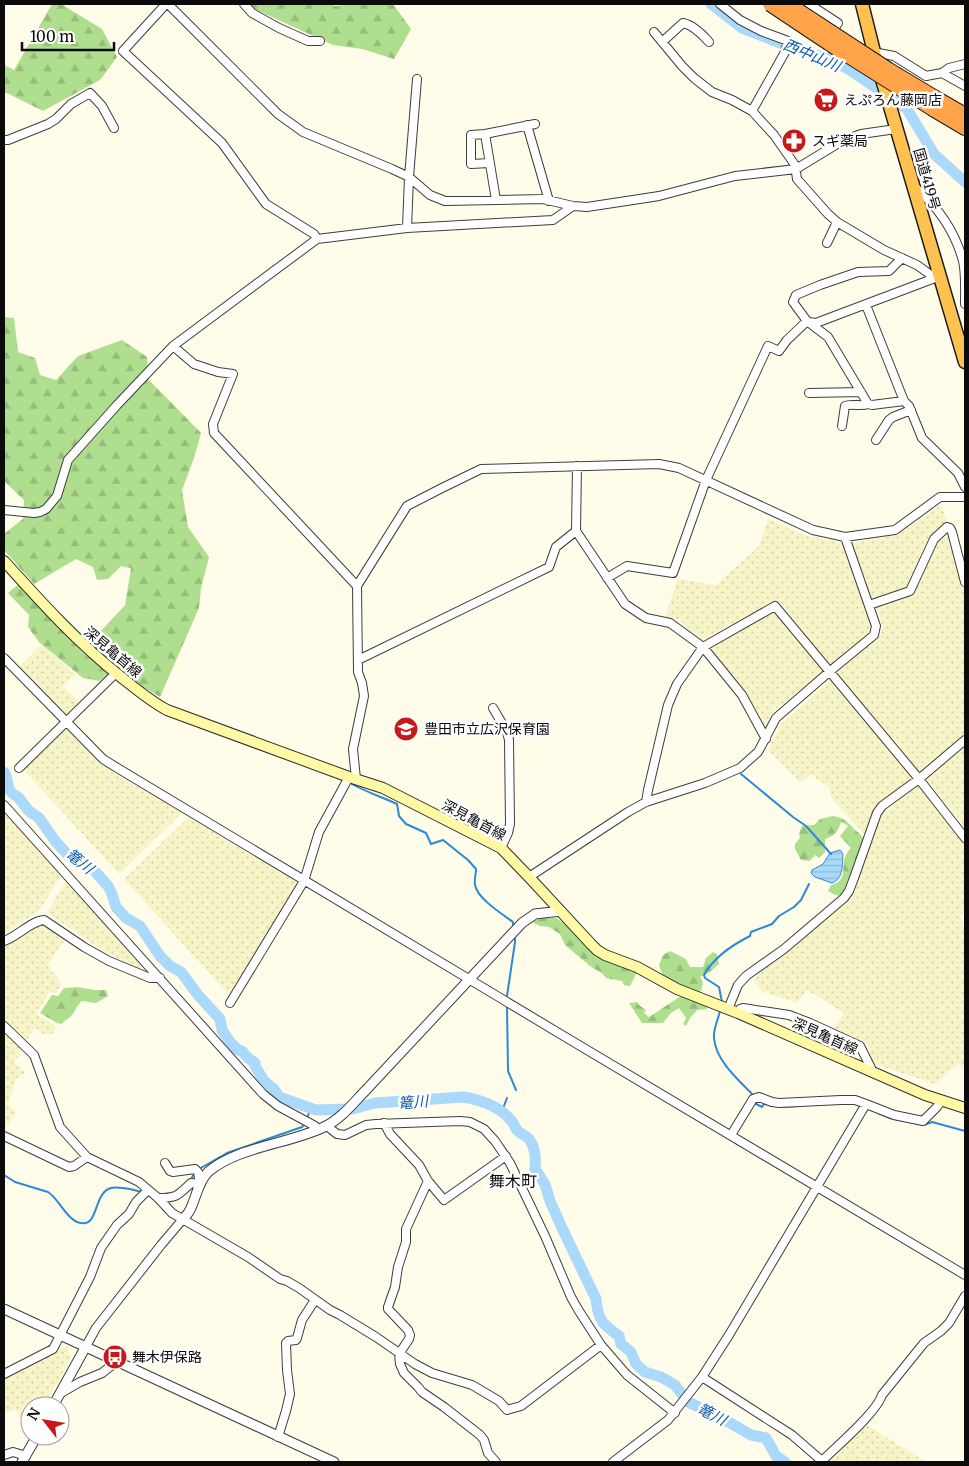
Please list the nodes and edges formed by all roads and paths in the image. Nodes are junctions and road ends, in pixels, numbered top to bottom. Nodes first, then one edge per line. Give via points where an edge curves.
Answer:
1 (167, 4) edge
2 (244, 4) edge
3 (720, 4) edge
4 (770, 4) edge
5 (788, 4) edge
6 (809, 4) edge
7 (862, 4) edge
8 (654, 32) dead end
9 (320, 41) dead end
10 (662, 42) junction
11 (709, 42) dead end
12 (874, 52) junction
13 (965, 64) edge
14 (942, 73) junction
15 (416, 78) dead end
16 (965, 86) edge
17 (936, 105) junction
18 (752, 112) junction
19 (965, 115) edge
20 (895, 123) junction
21 (114, 128) dead end
22 (965, 128) edge
23 (485, 134) junction
24 (4, 140) edge
25 (490, 163) junction
26 (796, 169) junction
27 (409, 177) junction
28 (915, 187) junction
29 (496, 200) junction
30 (549, 201) junction
31 (573, 206) junction
32 (837, 222) junction
33 (407, 228) junction
34 (317, 239) junction
35 (827, 242) dead end
36 (902, 258) junction
37 (964, 263) edge
38 (938, 278) junction
39 (965, 304) edge
40 (866, 305) junction
41 (807, 321) junction
42 (961, 333) edge
43 (173, 346) junction
44 (965, 362) edge
45 (861, 392) junction
46 (809, 393) dead end
47 (904, 401) junction
48 (868, 404) junction
49 (910, 410) junction
50 (842, 426) dead end
51 (876, 440) dead end
52 (577, 466) junction
53 (706, 480) junction
54 (965, 486) edge
55 (965, 496) edge
56 (4, 510) edge
57 (576, 531) junction
58 (845, 537) junction
59 (5, 565) edge
60 (607, 578) junction
61 (965, 582) edge
62 (357, 586) junction
63 (868, 605) junction
64 (702, 647) junction
65 (4, 658) edge
66 (358, 660) junction
67 (829, 672) junction
68 (116, 673) junction
69 (493, 708) dead end
70 (67, 722) junction
71 (766, 739) junction
72 (965, 740) edge
73 (19, 768) dead end
74 (353, 778) junction
75 (919, 779) junction
76 (646, 802) junction
77 (4, 805) edge
78 (965, 838) edge
79 (501, 848) junction
80 (529, 877) junction
81 (304, 881) junction
82 (561, 911) junction
83 (4, 941) edge
84 (160, 978) junction
85 (470, 979) junction
86 (230, 1002) dead end
87 (733, 1011) junction
88 (4, 1026) edge
89 (871, 1072) junction
90 (940, 1101) junction
91 (866, 1105) junction
92 (965, 1108) edge
93 (384, 1123) junction
94 (328, 1126) junction
95 (318, 1130) junction
96 (731, 1135) junction
97 (4, 1136) edge
98 (506, 1156) junction
99 (87, 1157) junction
100 (165, 1163) dead end
101 (428, 1182) junction
102 (200, 1184) junction
103 (817, 1187) junction
104 (148, 1190) junction
105 (158, 1198) junction
106 (183, 1220) junction
107 (965, 1275) edge
108 (965, 1296) edge
109 (315, 1300) junction
110 (4, 1309) edge
111 (61, 1336) junction
112 (601, 1345) junction
113 (85, 1348) junction
114 (400, 1354) junction
115 (116, 1362) junction
116 (4, 1374) edge
117 (701, 1378) junction
118 (61, 1393) junction
119 (59, 1396) edge
120 (675, 1413) junction
121 (278, 1437) junction
122 (31, 1446) edge
123 (4, 1455) edge
124 (24, 1459) edge
125 (334, 1462) edge
126 (496, 1462) edge
127 (613, 1462) edge

1 - 27 street via 294,126
1 - 34 street via 123,50 222,143 266,204
2 - 9 street via 252,13 279,28 308,41
3 - 18 street via 740,20 788,41
4 - 17 highway, bridge via 836,48
5 - 17 highway, bridge
6 - 12 street via 838,23 827,40 851,56
7 - 12 highway, 国道419号
8 - 10 street
10 - 11 street via 686,23
10 - 18 street via 694,78 712,92
12 - 14 street via 894,56 926,76
12 - 20 highway, 国道419号
13 - 14 street
14 - 16 street
15 - 27 street
17 - 19 highway
17 - 22 highway
18 - 26 street via 774,135
20 - 26 street via 842,141
20 - 28 highway, 国道419号
21 - 24 street via 102,106 90,93 48,124
23 - 25 street
23 - 25 street via 471,134 471,164
23 - 30 street via 531,125
25 - 29 street
26 - 31 street via 735,176 659,196 587,207
26 - 32 street via 797,179
27 - 29 street via 430,195 445,201
27 - 33 street
28 - 37 street via 940,212
28 - 38 highway, 国道419号
29 - 30 street
30 - 31 street
31 - 33 street via 553,220
32 - 35 street
32 - 36 street
33 - 34 street
34 - 43 street
36 - 38 street
36 - 41 street via 889,271 858,272 796,295 793,302
37 - 39 street
38 - 40 street
38 - 42 highway, 国道419号
40 - 41 street via 816,323
40 - 47 street
41 - 45 street via 828,336
41 - 53 street via 786,340 779,352 768,346
42 - 44 highway, 国道419号
43 - 56 street via 68,460 56,496 46,509 34,513
43 - 62 street via 194,364 234,374 213,424 214,433
45 - 46 street
45 - 48 street
47 - 48 street
47 - 49 street
48 - 50 street via 845,406
49 - 51 street via 889,420
49 - 54 street via 924,441 958,473
52 - 53 street via 659,464 679,468
52 - 57 street
52 - 62 street via 481,469 407,506
53 - 58 street via 813,530
53 - 60 street via 673,573 627,566
55 - 58 street via 940,497 895,530
57 - 60 street
57 - 66 street via 556,547 549,567
58 - 63 street
59 - 68 main road, 深見亀首線 via 72,636
60 - 64 street via 625,604 646,618 670,623
61 - 63 street via 952,532 946,527 934,539 910,591
62 - 66 street
63 - 67 street via 876,626 874,635
64 - 67 street via 775,606
64 - 71 street via 742,695
64 - 76 street via 677,684 668,705
65 - 70 street
66 - 74 street via 364,696 353,749
67 - 71 street via 776,718
67 - 75 street
68 - 70 street
68 - 74 main road, 深見亀首線 via 153,703 167,710
69 - 79 street via 509,740 510,824
70 - 73 street
70 - 81 street via 103,759
71 - 76 street via 758,752 740,768 706,783
72 - 75 street
74 - 79 main road, 深見亀首線 via 383,788
74 - 81 street via 318,832
75 - 78 street
75 - 87 street via 877,813 844,898 784,949 746,976 734,994
76 - 80 street
77 - 84 street
79 - 80 main road, 深見亀首線
80 - 82 main road, 深見亀首線
81 - 85 street
81 - 86 street
82 - 85 street via 542,912 529,917
82 - 87 main road, 深見亀首線 via 605,955
83 - 84 street via 44,920 110,961 150,978
84 - 95 street via 263,1094
85 - 94 street via 346,1111
85 - 96 street
87 - 89 main road, 深見亀首線
87 - 89 street via 744,1008 789,1015 838,1035 862,1048
88 - 99 street via 34,1055 60,1127
89 - 90 main road, 深見亀首線
90 - 91 street via 923,1121
90 - 92 main road, 深見亀首線
91 - 96 street via 855,1100 779,1103 759,1096
91 - 103 street
93 - 94 street via 366,1125 346,1135 337,1134
93 - 98 street via 470,1122 489,1134
93 - 101 street via 419,1165
94 - 95 street
95 - 102 street via 227,1160 207,1173
96 - 103 street
97 - 99 street via 70,1167
98 - 101 street via 444,1200
98 - 112 street via 578,1312
99 - 104 street
100 - 102 street via 173,1172 192,1169 198,1172
101 - 114 street via 406,1229 406,1242 388,1306 410,1335
102 - 105 street via 191,1183 172,1198
102 - 106 street
103 - 107 street
103 - 117 street
104 - 105 street
104 - 111 street via 101,1248
105 - 106 street
106 - 109 street
106 - 113 street via 96,1328
108 - 117 street via 949,1323 924,1344 865,1419 822,1461 792,1434
109 - 114 street
109 - 121 street via 302,1320 296,1340 286,1343 290,1394
110 - 111 street
111 - 113 street
111 - 116 street via 51,1351
112 - 114 street via 521,1406 507,1410 499,1401 472,1385 432,1373
112 - 120 street via 626,1375
113 - 115 street
113 - 118 street
114 - 126 street via 404,1374 422,1392 480,1435
115 - 118 street via 102,1373
115 - 121 street
117 - 120 street
118 - 119 street
120 - 127 street
121 - 125 street
122 - 124 street
123 - 124 street via 13,1452

